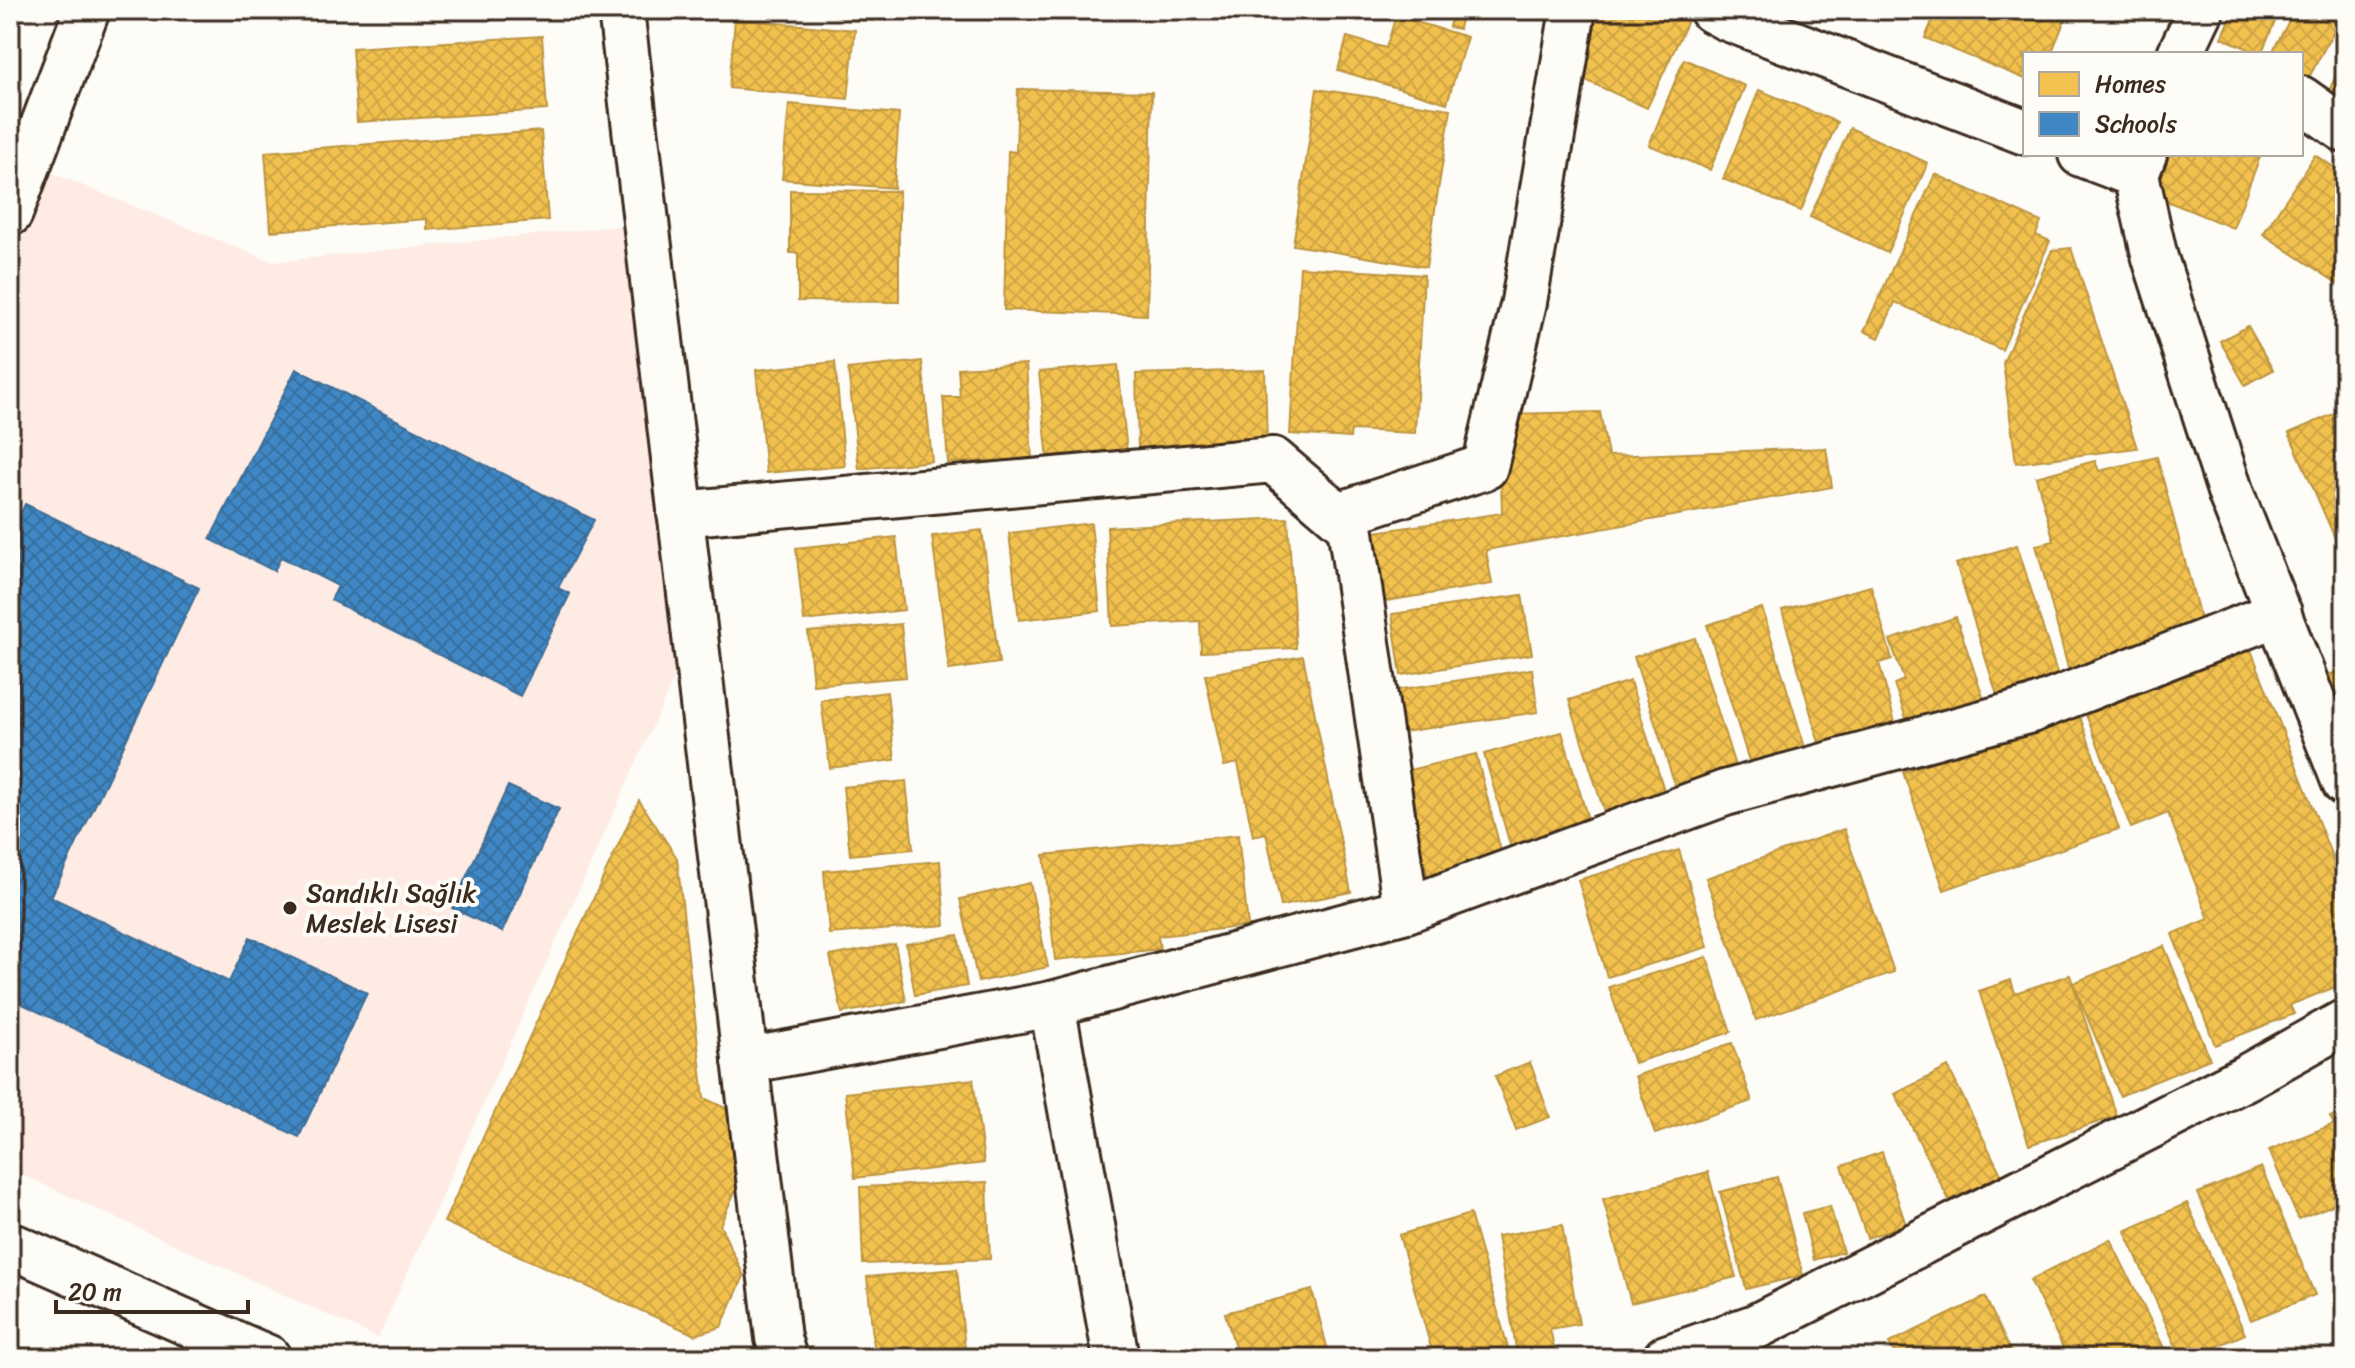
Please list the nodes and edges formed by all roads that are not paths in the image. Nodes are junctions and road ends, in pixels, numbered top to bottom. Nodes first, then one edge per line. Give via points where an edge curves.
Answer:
1 (87, 10) edge
2 (621, 10) edge
3 (1573, 10) edge
4 (1712, 10) edge
5 (2303, 100) edge
6 (2345, 130) edge
7 (2023, 131) edge
8 (2093, 156) edge
9 (2140, 164) edge
10 (10, 213) edge
11 (680, 514) junction
12 (1338, 515) junction
13 (2279, 613) junction
14 (2345, 783) edge
15 (1406, 910) junction
16 (1052, 1004) junction
17 (2345, 1022) edge
18 (745, 1061) junction
19 (10, 1245) edge
20 (1764, 1343) edge
21 (268, 1358) edge
22 (784, 1358) edge
23 (1116, 1358) edge
24 (1666, 1358) edge

1 - 10 street
2 - 11 street
3 - 12 street via 1524,302 1485,467
4 - 7 street
5 - 6 street
8 - 9 street
9 - 13 street via 2155,258 2231,494
11 - 12 street via 1273,460
11 - 18 street
12 - 15 street via 1350,526
13 - 14 street
13 - 15 street via 2031,710 1725,793
15 - 16 street
16 - 18 street
16 - 23 street
17 - 20 street
18 - 22 street
19 - 21 street
20 - 24 street

